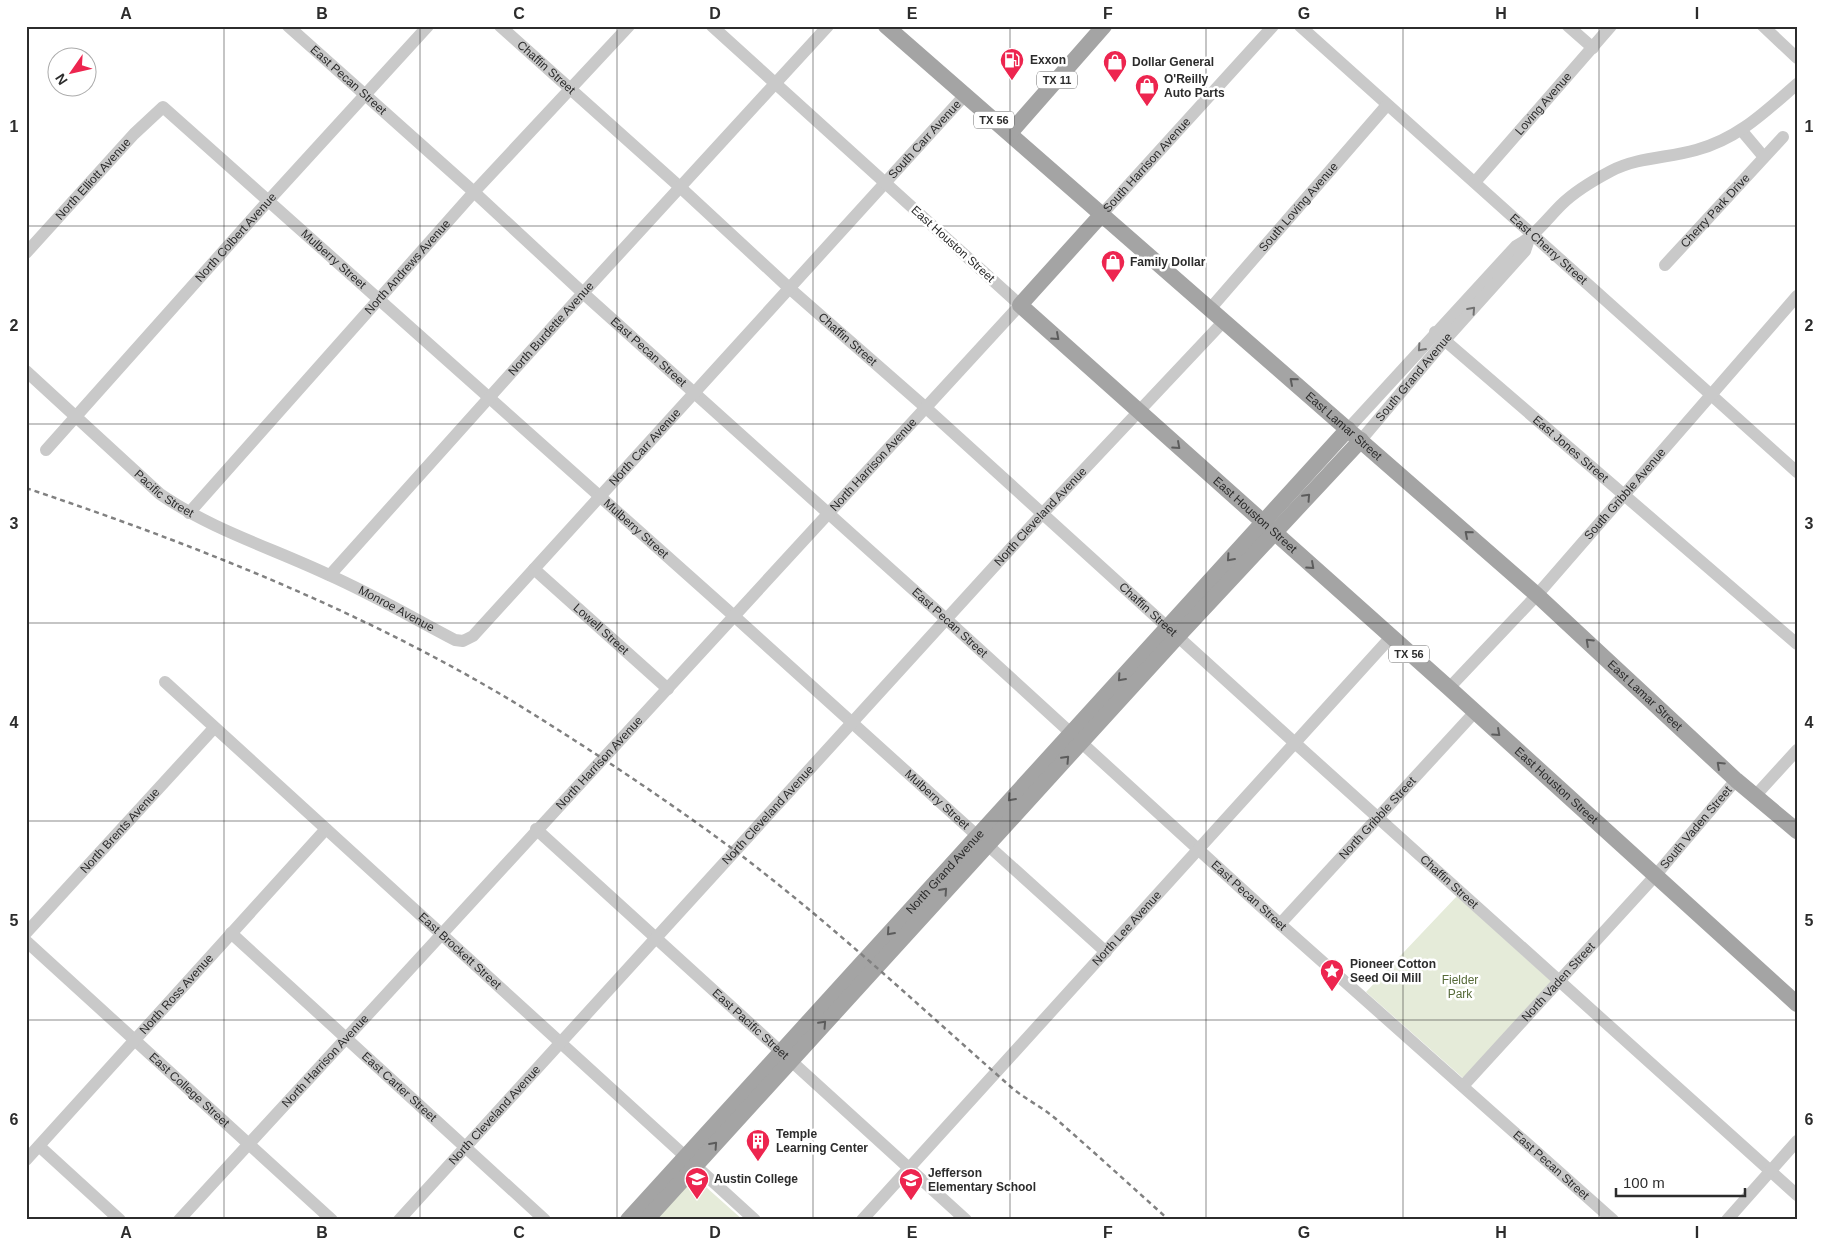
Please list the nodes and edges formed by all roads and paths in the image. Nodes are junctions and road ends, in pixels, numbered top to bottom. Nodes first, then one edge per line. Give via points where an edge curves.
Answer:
1 (288, 26) edge
2 (428, 26) edge
3 (500, 26) edge
4 (629, 26) edge
5 (712, 26) edge
6 (828, 26) edge
7 (886, 26) edge
8 (1104, 26) edge
9 (1273, 26) edge
10 (1300, 26) edge
11 (1568, 26) edge
12 (1611, 26) edge
13 (1763, 26) edge
14 (1592, 48) junction
15 (1797, 58) edge
16 (776, 84) junction
17 (1797, 84) edge
18 (571, 89) junction
19 (965, 95) junction
20 (365, 96) junction
21 (1388, 105) junction
22 (163, 107) joint
23 (1742, 131) junction
24 (1010, 133) junction
25 (1783, 137) dead end
26 (1764, 156) junction
27 (886, 182) junction
28 (1475, 182) junction
29 (1072, 187) junction
30 (681, 188) junction
31 (474, 192) junction
32 (269, 200) junction
33 (1103, 214) junction
34 (1531, 237) junction
35 (1079, 239) junction
36 (26, 253) edge
37 (1665, 265) dead end
38 (788, 288) junction
39 (583, 293) junction
40 (1797, 296) edge
41 (379, 301) junction
42 (1020, 305) junction
43 (1210, 309) junction
44 (1224, 321) junction
45 (1440, 336) junction
46 (26, 371) edge
47 (694, 392) junction
48 (1710, 394) junction
49 (489, 399) junction
50 (926, 407) junction
51 (1368, 407) junction
52 (1138, 411) junction
53 (76, 417) junction
54 (1380, 418) junction
55 (1348, 429) junction
56 (1361, 440) junction
57 (46, 450) dead end
58 (1797, 472) edge
59 (1625, 495) junction
60 (599, 497) junction
61 (189, 513) junction
62 (829, 513) junction
63 (1042, 514) junction
64 (1268, 527) junction
65 (534, 569) junction
66 (330, 575) junction
67 (1537, 594) junction
68 (734, 616) junction
69 (946, 619) junction
70 (1172, 632) junction
71 (1390, 638) junction
72 (463, 641) joint
73 (1797, 644) edge
74 (165, 682) dead end
75 (1449, 688) junction
76 (668, 689) junction
77 (1474, 713) junction
78 (852, 724) junction
79 (214, 728) junction
80 (1076, 737) junction
81 (1295, 744) junction
82 (1797, 750) edge
83 (1736, 780) junction
84 (1756, 795) junction
85 (1378, 818) junction
86 (326, 829) junction
87 (536, 829) junction
88 (1797, 831) edge
89 (981, 841) junction
90 (1199, 850) junction
91 (1655, 876) junction
92 (1280, 924) junction
93 (26, 933) edge
94 (231, 933) junction
95 (440, 934) junction
96 (657, 937) junction
97 (26, 941) edge
98 (1106, 952) junction
99 (1558, 982) junction
100 (1797, 1004) edge
101 (345, 1037) junction
102 (134, 1039) junction
103 (560, 1042) junction
104 (786, 1055) junction
105 (1463, 1086) junction
106 (1797, 1141) edge
107 (248, 1144) junction
108 (39, 1146) junction
109 (466, 1147) junction
110 (26, 1160) edge
111 (691, 1161) junction
112 (908, 1168) junction
113 (1770, 1171) junction
114 (1797, 1195) edge
115 (120, 1220) edge
116 (179, 1220) edge
117 (332, 1220) edge
118 (399, 1220) edge
119 (545, 1220) edge
120 (628, 1220) edge
121 (646, 1220) edge
122 (755, 1220) edge
123 (862, 1220) edge
124 (966, 1220) edge
125 (1613, 1220) edge
126 (1727, 1220) edge

1 - 20 street, East Pecan Street
2 - 20 street, North Colbert Avenue
3 - 18 street, Chaffin Street
4 - 18 street, North Andrews Avenue
5 - 16 street, East Houston Street
6 - 16 street, North Burdette Avenue
7 - 19 main road, East Lamar Street / TX 56
8 - 24 main road, TX 11
9 - 33 street, South Harrison Avenue
10 - 21 street, East Cherry Street
11 - 14 street
12 - 14 street, Loving Avenue
13 - 15 street
14 - 28 street, Loving Avenue
16 - 27 street, East Houston Street
16 - 30 street, North Burdette Avenue
17 - 23 street, South Grand Avenue
18 - 30 street, Chaffin Street
18 - 31 street, North Andrews Avenue
19 - 24 main road, East Lamar Street / TX 56
19 - 27 street, South Carr Avenue
20 - 31 street, East Pecan Street
20 - 32 street, North Colbert Avenue
21 - 28 street, East Cherry Street
21 - 43 street, South Loving Avenue
22 - 32 street, Mulberry Street
22 - 36 street, North Elliott Avenue via 134,134
23 - 26 street
23 - 34 street, South Grand Avenue via 1695,151 1636,161 1613,170 1562,204
24 - 29 main road, East Lamar Street / TX 56
25 - 26 street, Cherry Park Drive
26 - 37 street, Cherry Park Drive
27 - 38 street, North Carr Avenue
27 - 42 street, East Houston Street
28 - 34 street, East Cherry Street
29 - 33 main road, East Lamar Street / TX 56
29 - 35 main road via 1084,204 1086,215
30 - 38 street, Chaffin Street
30 - 39 street, North Burdette Avenue
31 - 39 street, East Pecan Street
31 - 41 street, North Andrews Avenue
32 - 41 street, Mulberry Street
32 - 53 street, North Colbert Avenue
33 - 35 main road, South Harrison Avenue
33 - 43 main road, East Lamar Street / TX 56
34 - 45 street, South Grand Avenue via 1525,251
34 - 48 street, East Cherry Street
35 - 42 main road, South Harrison Avenue
38 - 47 street, North Carr Avenue
38 - 50 street, Chaffin Street
39 - 47 street, East Pecan Street
39 - 49 street, North Burdette Avenue
40 - 48 street, South Gribble Avenue
41 - 49 street, Mulberry Street
41 - 61 street, North Andrews Avenue
42 - 50 street, North Harrison Avenue
42 -> 52 main road, East Houston Street / TX 56
43 - 44 main road, East Lamar Street / TX 56
44 - 52 street, North Cleveland Avenue
55 -> 44 main road, East Lamar Street / TX 56
45 -> 51 street, South Grand Avenue
45 - 54 street, South Grand Avenue
45 - 59 street, East Jones Street
46 - 53 street, Pacific Street
47 - 60 street, North Carr Avenue
47 - 62 street, East Pecan Street
48 - 58 street, East Cherry Street
48 - 59 street, South Gribble Avenue
49 - 60 street, Mulberry Street
49 - 66 street, North Burdette Avenue
50 - 62 street, North Harrison Avenue
50 - 63 street, Chaffin Street
51 - 54 street
51 - 55 street, South Grand Avenue
52 - 63 street, North Cleveland Avenue
52 -> 64 main road, East Houston Street / TX 56
53 - 57 street, North Colbert Avenue
53 - 61 street, Pacific Street via 160,494
54 - 56 street, South Grand Avenue
55 - 56 main road, East Lamar Street / TX 56
55 - 64 main road, South Grand Avenue
64 -> 56 main road, South Grand Avenue
67 -> 56 main road, East Lamar Street / TX 56
59 - 67 street, South Gribble Avenue
59 - 73 street, East Jones Street
60 - 65 street, North Carr Avenue
60 - 68 street, Mulberry Street
61 - 66 street, Pacific Street
62 - 68 street, North Harrison Avenue
62 - 69 street, East Pecan Street
63 - 69 street, North Cleveland Avenue
63 - 70 street, Chaffin Street
64 - 70 main road, North Grand Avenue
64 -> 71 main road, East Houston Street / TX 56
65 - 72 street, North Carr Avenue via 473,636
65 - 76 street, Lowell Street
66 - 72 street, Monroe Avenue via 455,640
67 - 75 street, South Gribble Avenue
83 -> 67 main road, East Lamar Street / TX 56
68 - 76 street, North Harrison Avenue
68 - 78 street, Mulberry Street
69 - 78 street, North Cleveland Avenue
69 - 80 street, East Pecan Street
70 - 80 main road, North Grand Avenue
70 - 81 street, Chaffin Street
71 - 75 main road, East Houston Street / TX 56
71 - 81 street, North Lee Avenue
74 - 79 street, East Brockett Street
75 - 77 main road, East Houston Street / TX 56
76 - 87 street, North Harrison Avenue
77 - 85 street, North Gribble Street
77 -> 91 main road, East Houston Street / TX 56
78 - 89 street, Mulberry Street
78 - 96 street, North Cleveland Avenue
79 - 86 street, East Brockett Street
79 - 93 street, North Brents Avenue
80 - 89 main road, North Grand Avenue
80 - 90 street, East Pecan Street
81 - 85 street, Chaffin Street
81 - 90 street, North Lee Avenue
82 - 84 street
83 - 84 main road, East Lamar Street / TX 56
83 - 91 street, South Vaden Street
84 - 88 main road, East Lamar Street / TX 56
85 - 92 street, North Gribble Street
85 - 99 street, Chaffin Street
86 - 94 street, North Ross Avenue
86 - 95 street, East Brockett Street
87 - 95 street, North Harrison Avenue
87 - 96 street, East Pacific Street
89 - 98 street, Mulberry Street
89 - 104 main road, North Grand Avenue
90 - 92 street, East Pecan Street
90 - 98 street, North Lee Avenue
91 - 99 street, North Vaden Street
91 - 100 main road, East Houston Street / TX 56
92 - 105 street, East Pecan Street
94 - 101 street, East Carter Street
94 - 102 street, North Ross Avenue
95 - 101 street, North Harrison Avenue
95 - 103 street, East Brockett Street
96 - 103 street, North Cleveland Avenue
96 - 104 street, East Pacific Street
97 - 102 street, East College Street
98 - 112 street, North Lee Avenue
99 - 105 street, North Vaden Street
99 - 113 street, Chaffin Street
101 - 107 street, North Harrison Avenue
101 - 109 street, East Carter Street
102 - 107 street, East College Street
102 - 108 street, North Ross Avenue
103 - 109 street, North Cleveland Avenue
103 - 111 street, East Brockett Street
104 - 111 main road, North Grand Avenue
104 - 112 street, East Pacific Street
105 - 125 street, East Pecan Street
106 - 113 street
107 - 116 street, North Harrison Avenue
107 - 117 street, East College Street
108 - 110 street, North Ross Avenue
108 - 115 street
109 - 118 street, North Cleveland Avenue
109 - 119 street, East Carter Street
111 - 120 main road, North Grand Avenue
111 - 121 main road, North Grand Avenue
111 - 122 street, East Brockett Street
112 - 123 street, North Lee Avenue
112 - 124 street, East Pacific Street
113 - 114 street, Chaffin Street
113 - 126 street

